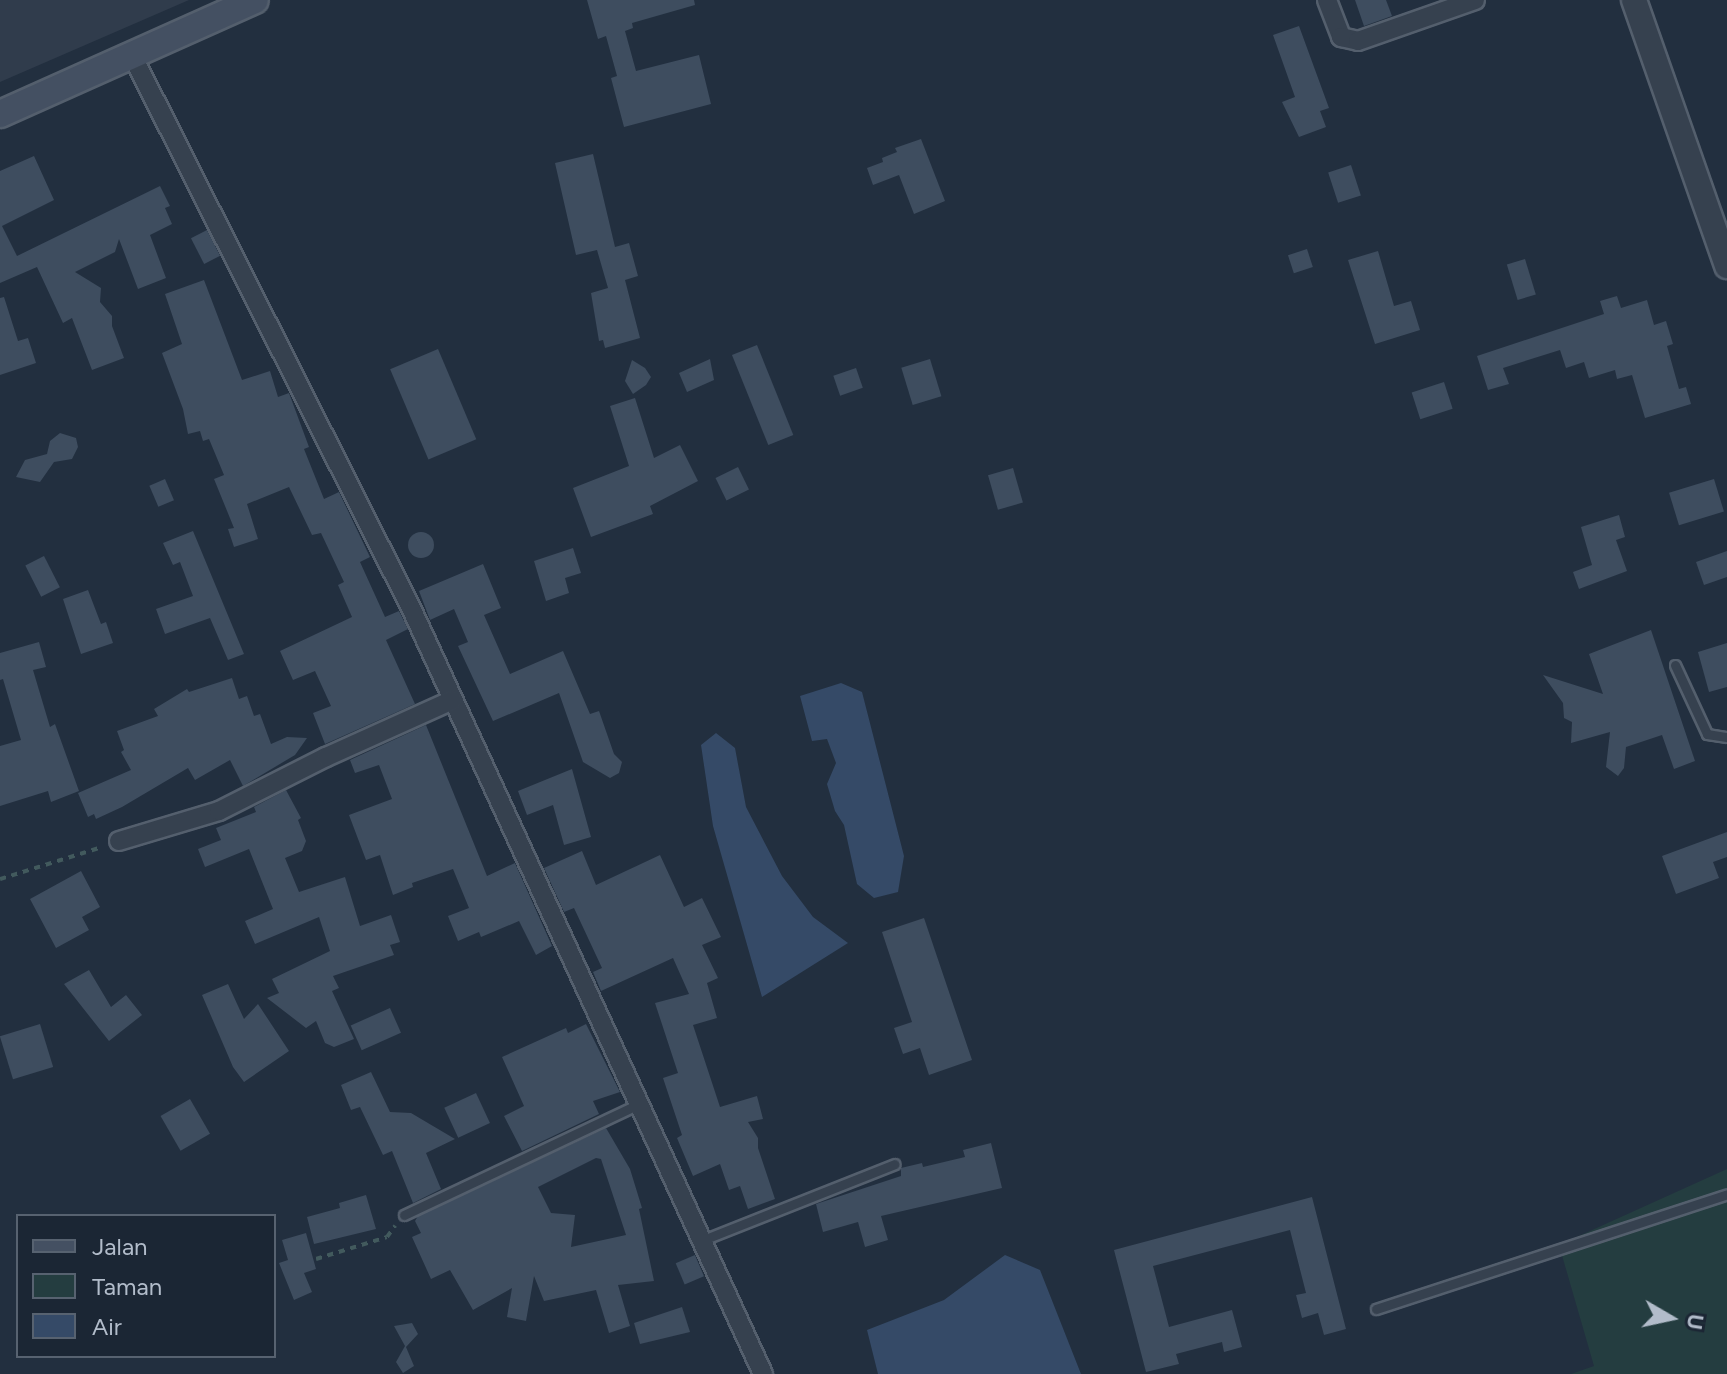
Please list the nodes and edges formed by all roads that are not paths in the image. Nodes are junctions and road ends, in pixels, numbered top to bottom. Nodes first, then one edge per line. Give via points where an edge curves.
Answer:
1 (255, 0) edge
2 (1327, 0) edge
3 (1475, 0) edge
4 (1634, 0) edge
5 (132, 55) junction
6 (0, 114) edge
7 (1722, 234) edge
8 (1727, 266) edge
9 (1675, 665) dead end
10 (453, 700) junction
11 (1727, 737) edge
12 (119, 841) road end
13 (641, 1103) junction
14 (895, 1164) dead end
15 (1727, 1194) edge
16 (404, 1215) road end
17 (703, 1240) junction
18 (1376, 1309) dead end
19 (763, 1374) edge

1 - 5 main road
2 - 3 street via 1341,37 1358,41
4 - 7 street
5 - 6 main road
5 - 10 street via 283,348
7 - 8 street
9 - 11 lane via 1707,734
10 - 12 street via 219,811
10 - 13 street
13 - 16 lane
13 - 17 street
14 - 17 lane
15 - 18 lane
17 - 19 street

